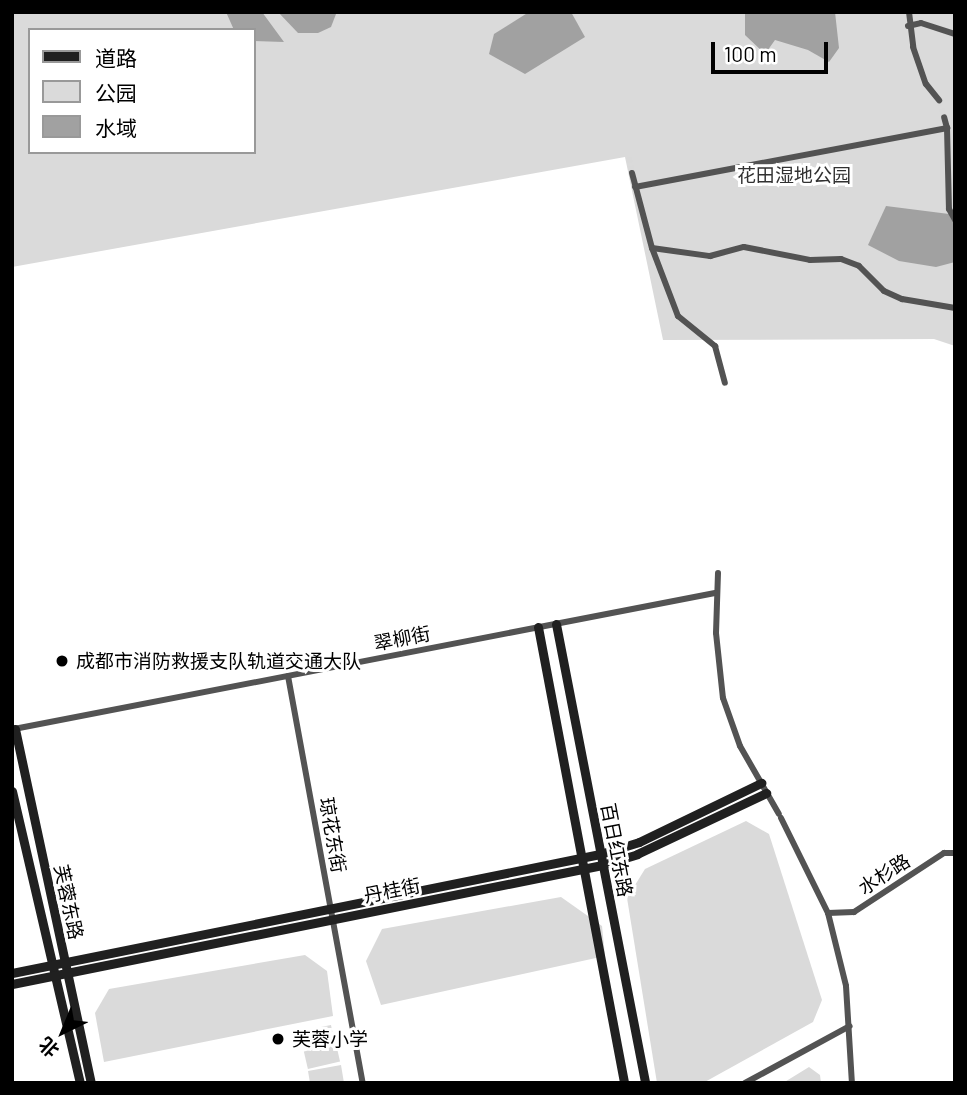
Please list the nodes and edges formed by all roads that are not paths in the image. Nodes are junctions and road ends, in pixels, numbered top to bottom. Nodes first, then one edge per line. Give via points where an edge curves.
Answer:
1 (909, 12) edge
2 (908, 26) junction
3 (955, 34) edge
4 (939, 100) tunnel mouth
5 (944, 117) tunnel mouth
6 (947, 128) junction
7 (632, 173) tunnel mouth
8 (635, 187) junction
9 (955, 220) edge
10 (652, 248) junction
11 (955, 308) edge
12 (725, 383) dead end
13 (718, 573) dead end
14 (715, 593) junction
15 (556, 624) junction
16 (538, 627) junction
17 (288, 676) junction
18 (13, 729) edge
19 (761, 783) junction
20 (12, 792) edge
21 (766, 793) junction
22 (955, 853) edge
23 (600, 854) junction
24 (581, 857) junction
25 (602, 865) junction
26 (583, 869) junction
27 (330, 909) junction
28 (828, 913) junction
29 (332, 920) junction
30 (65, 964) junction
31 (53, 966) junction
32 (12, 973) edge
33 (67, 974) junction
34 (55, 976) junction
35 (12, 984) edge
36 (850, 1026) junction
37 (80, 1083) edge
38 (91, 1083) edge
39 (363, 1083) edge
40 (624, 1083) edge
41 (645, 1083) edge
42 (745, 1083) edge
43 (852, 1083) edge

1 - 2 street
2 - 3 street via 921,23
2 - 4 street via 926,84
5 - 6 street
6 - 8 street
6 - 9 street via 949,209
7 - 8 street
8 - 10 street
10 - 11 street via 710,256 744,247 810,260 841,259 859,266 884,290 902,299
10 - 12 street via 678,316 715,346
13 - 14 street
14 - 15 street, 翠柳街
14 - 19 street via 723,698 740,746
15 - 16 street, 翠柳街
15 - 23 street, 百日红东路
16 - 17 street, 翠柳街
16 - 24 street, 百日红东路
17 - 18 street, 翠柳街
17 - 27 street, 琼花东街
18 - 30 street, 芙蓉东路
19 - 21 street
19 - 23 street, 丹桂街 via 639,842
20 - 31 street, 芙蓉东路
21 - 25 street, 丹桂街 via 637,854
21 - 28 street
22 - 28 street, 水杉路 via 944,853 855,912
23 - 24 street, 丹桂街
23 - 25 street, 百日红东路
24 - 26 street, 百日红东路
24 - 27 street, 丹桂街
25 - 26 street, 丹桂街
25 - 41 street, 百日红东路
26 - 29 street, 丹桂街
26 - 40 street, 百日红东路
27 - 29 street, 琼花东街
27 - 30 street, 丹桂街
28 - 36 street
29 - 33 street, 丹桂街
29 - 39 street, 琼花东街
30 - 31 street, 丹桂街
30 - 33 street, 芙蓉东路
31 - 32 street, 丹桂街
31 - 34 street, 芙蓉东路
33 - 34 street, 丹桂街
33 - 38 street, 芙蓉东路
34 - 35 street, 丹桂街
34 - 37 street, 芙蓉东路
36 - 42 street
36 - 43 street

